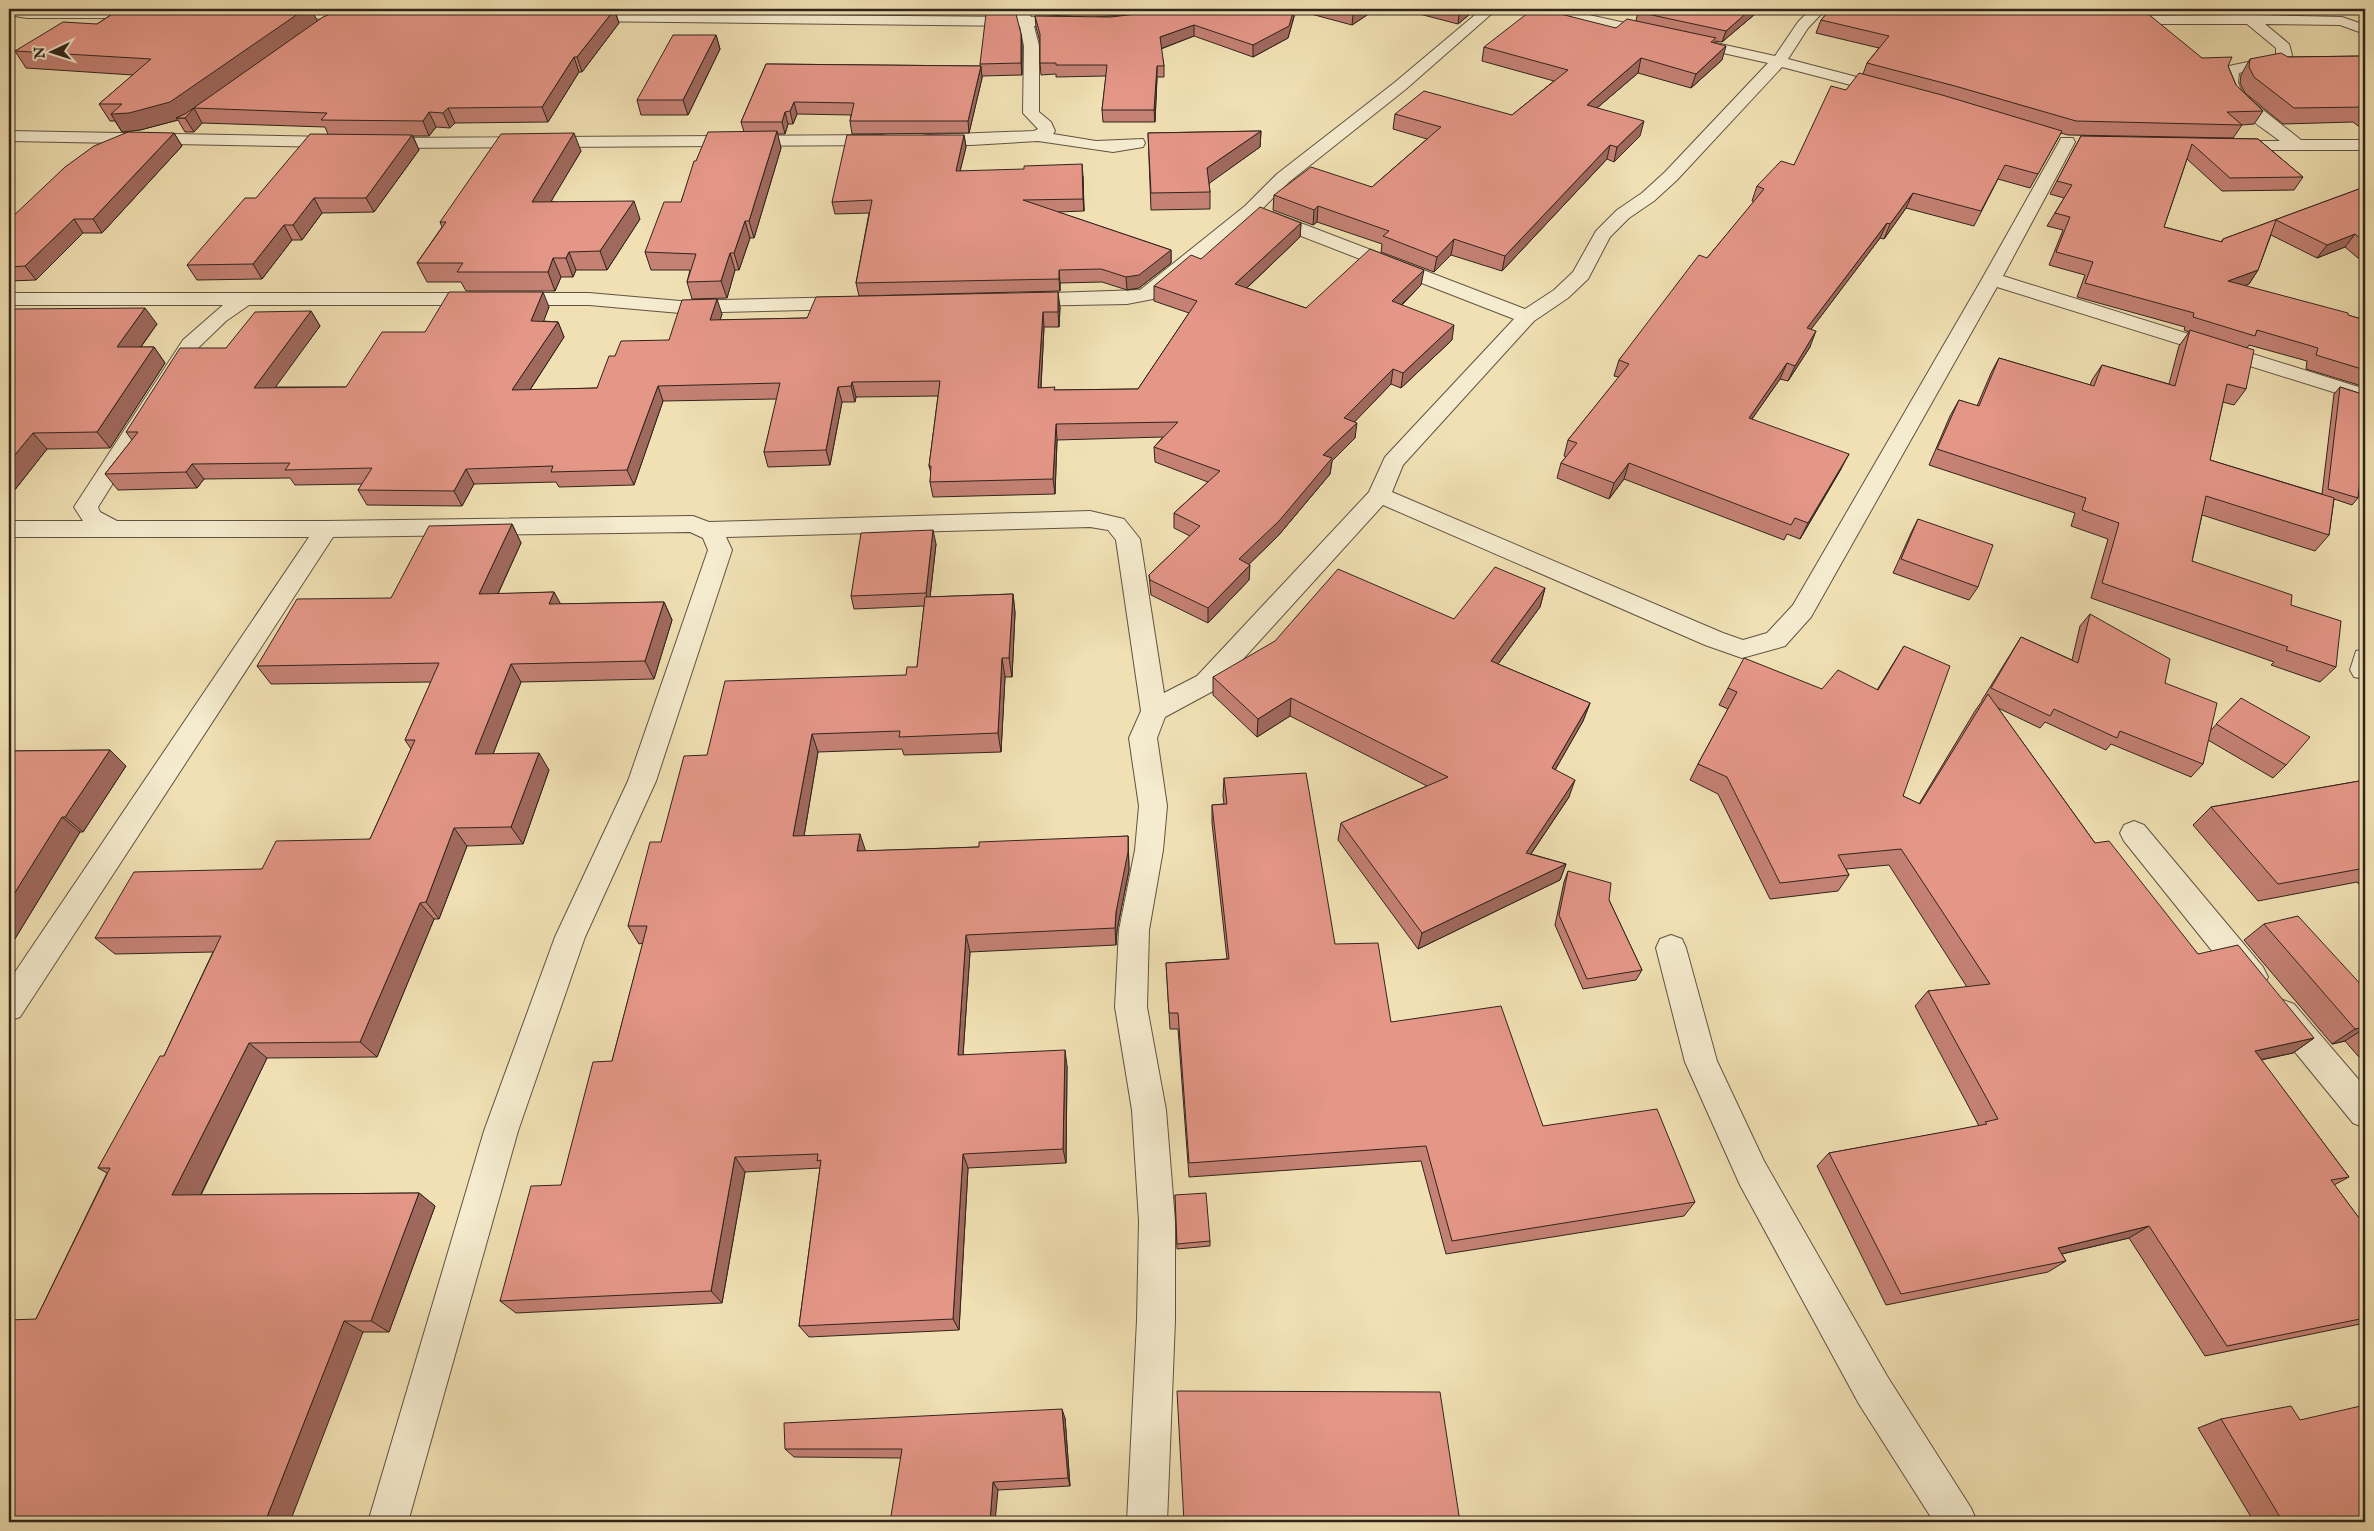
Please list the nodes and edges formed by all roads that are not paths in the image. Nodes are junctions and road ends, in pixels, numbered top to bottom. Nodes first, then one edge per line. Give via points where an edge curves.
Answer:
1 (1490, 9) edge
2 (1543, 9) edge
3 (1820, 9) edge
4 (2236, 9) edge
5 (9, 11) edge
6 (759, 13) edge
7 (166, 14) edge
8 (258, 14) edge
9 (304, 14) junction
10 (1023, 14) edge
11 (349, 16) junction
12 (378, 16) edge
13 (563, 16) edge
14 (2365, 16) edge
15 (2250, 19) junction
16 (2105, 20) edge
17 (2342, 21) junction
18 (1093, 22) edge
19 (2365, 30) edge
20 (1779, 61) junction
21 (1904, 94) edge
22 (187, 124) edge
23 (9, 136) edge
24 (1038, 136) junction
25 (139, 137) junction
26 (2068, 140) edge
27 (1137, 143) dead end
28 (2365, 144) edge
29 (2214, 146) edge
30 (2298, 146) junction
31 (90, 156) edge
32 (1251, 210) junction
33 (1992, 279) junction
34 (9, 299) edge
35 (243, 300) junction
36 (998, 301) edge
37 (869, 303) edge
38 (1527, 317) junction
39 (2365, 396) edge
40 (1379, 495) junction
41 (111, 528) junction
42 (9, 529) edge
43 (326, 529) junction
44 (707, 530) junction
45 (1154, 711) junction
46 (2134, 833) dead end
47 (1671, 948) dead end
48 (9, 1007) edge
49 (2365, 1112) edge
50 (388, 1522) edge
51 (1147, 1522) edge
52 (1956, 1522) edge

1 - 32 street via 1284,178
2 - 20 street
3 - 20 street via 1803,25
4 - 15 street
5 - 7 street
6 - 10 street
6 - 13 street
8 - 9 street
9 - 11 street
9 - 11 street via 320,29
10 - 18 street
10 - 24 street via 1033,60 1031,113 1047,131
11 - 12 street
14 - 17 street via 2352,16
15 - 16 street
15 - 17 street
15 - 30 street via 2284,47 2284,55 2281,60 2234,69 2228,80 2236,96
17 - 19 street
20 - 21 street
20 - 38 street via 1671,176 1623,214 1602,236 1581,275 1561,294
22 - 25 street
23 - 25 street
24 - 25 street via 971,140 383,143
24 - 27 street via 1096,146
25 - 31 street via 111,145
26 - 33 street
28 - 30 street
29 - 30 street
32 - 36 street via 1146,295
32 - 38 street
33 - 39 street
33 - 40 street via 1802,611 1776,640 1742,649 1714,639
34 - 35 street
35 - 37 street via 589,299 680,306
35 - 41 street via 190,344 86,507 92,517
38 - 40 street via 1393,462
40 - 45 street via 1206,683
41 - 42 street
41 - 43 street
43 - 44 street via 693,524
43 - 48 street
44 - 45 street via 1090,519 1116,524 1128,539
44 - 50 street via 713,533 720,550 642,781 570,937 501,1131
45 - 51 street via 1143,738 1152,806 1134,930 1131,1007 1149,1110 1156,1221 1156,1320
46 - 49 street
47 - 52 street via 1702,1062 1752,1172 1874,1390

